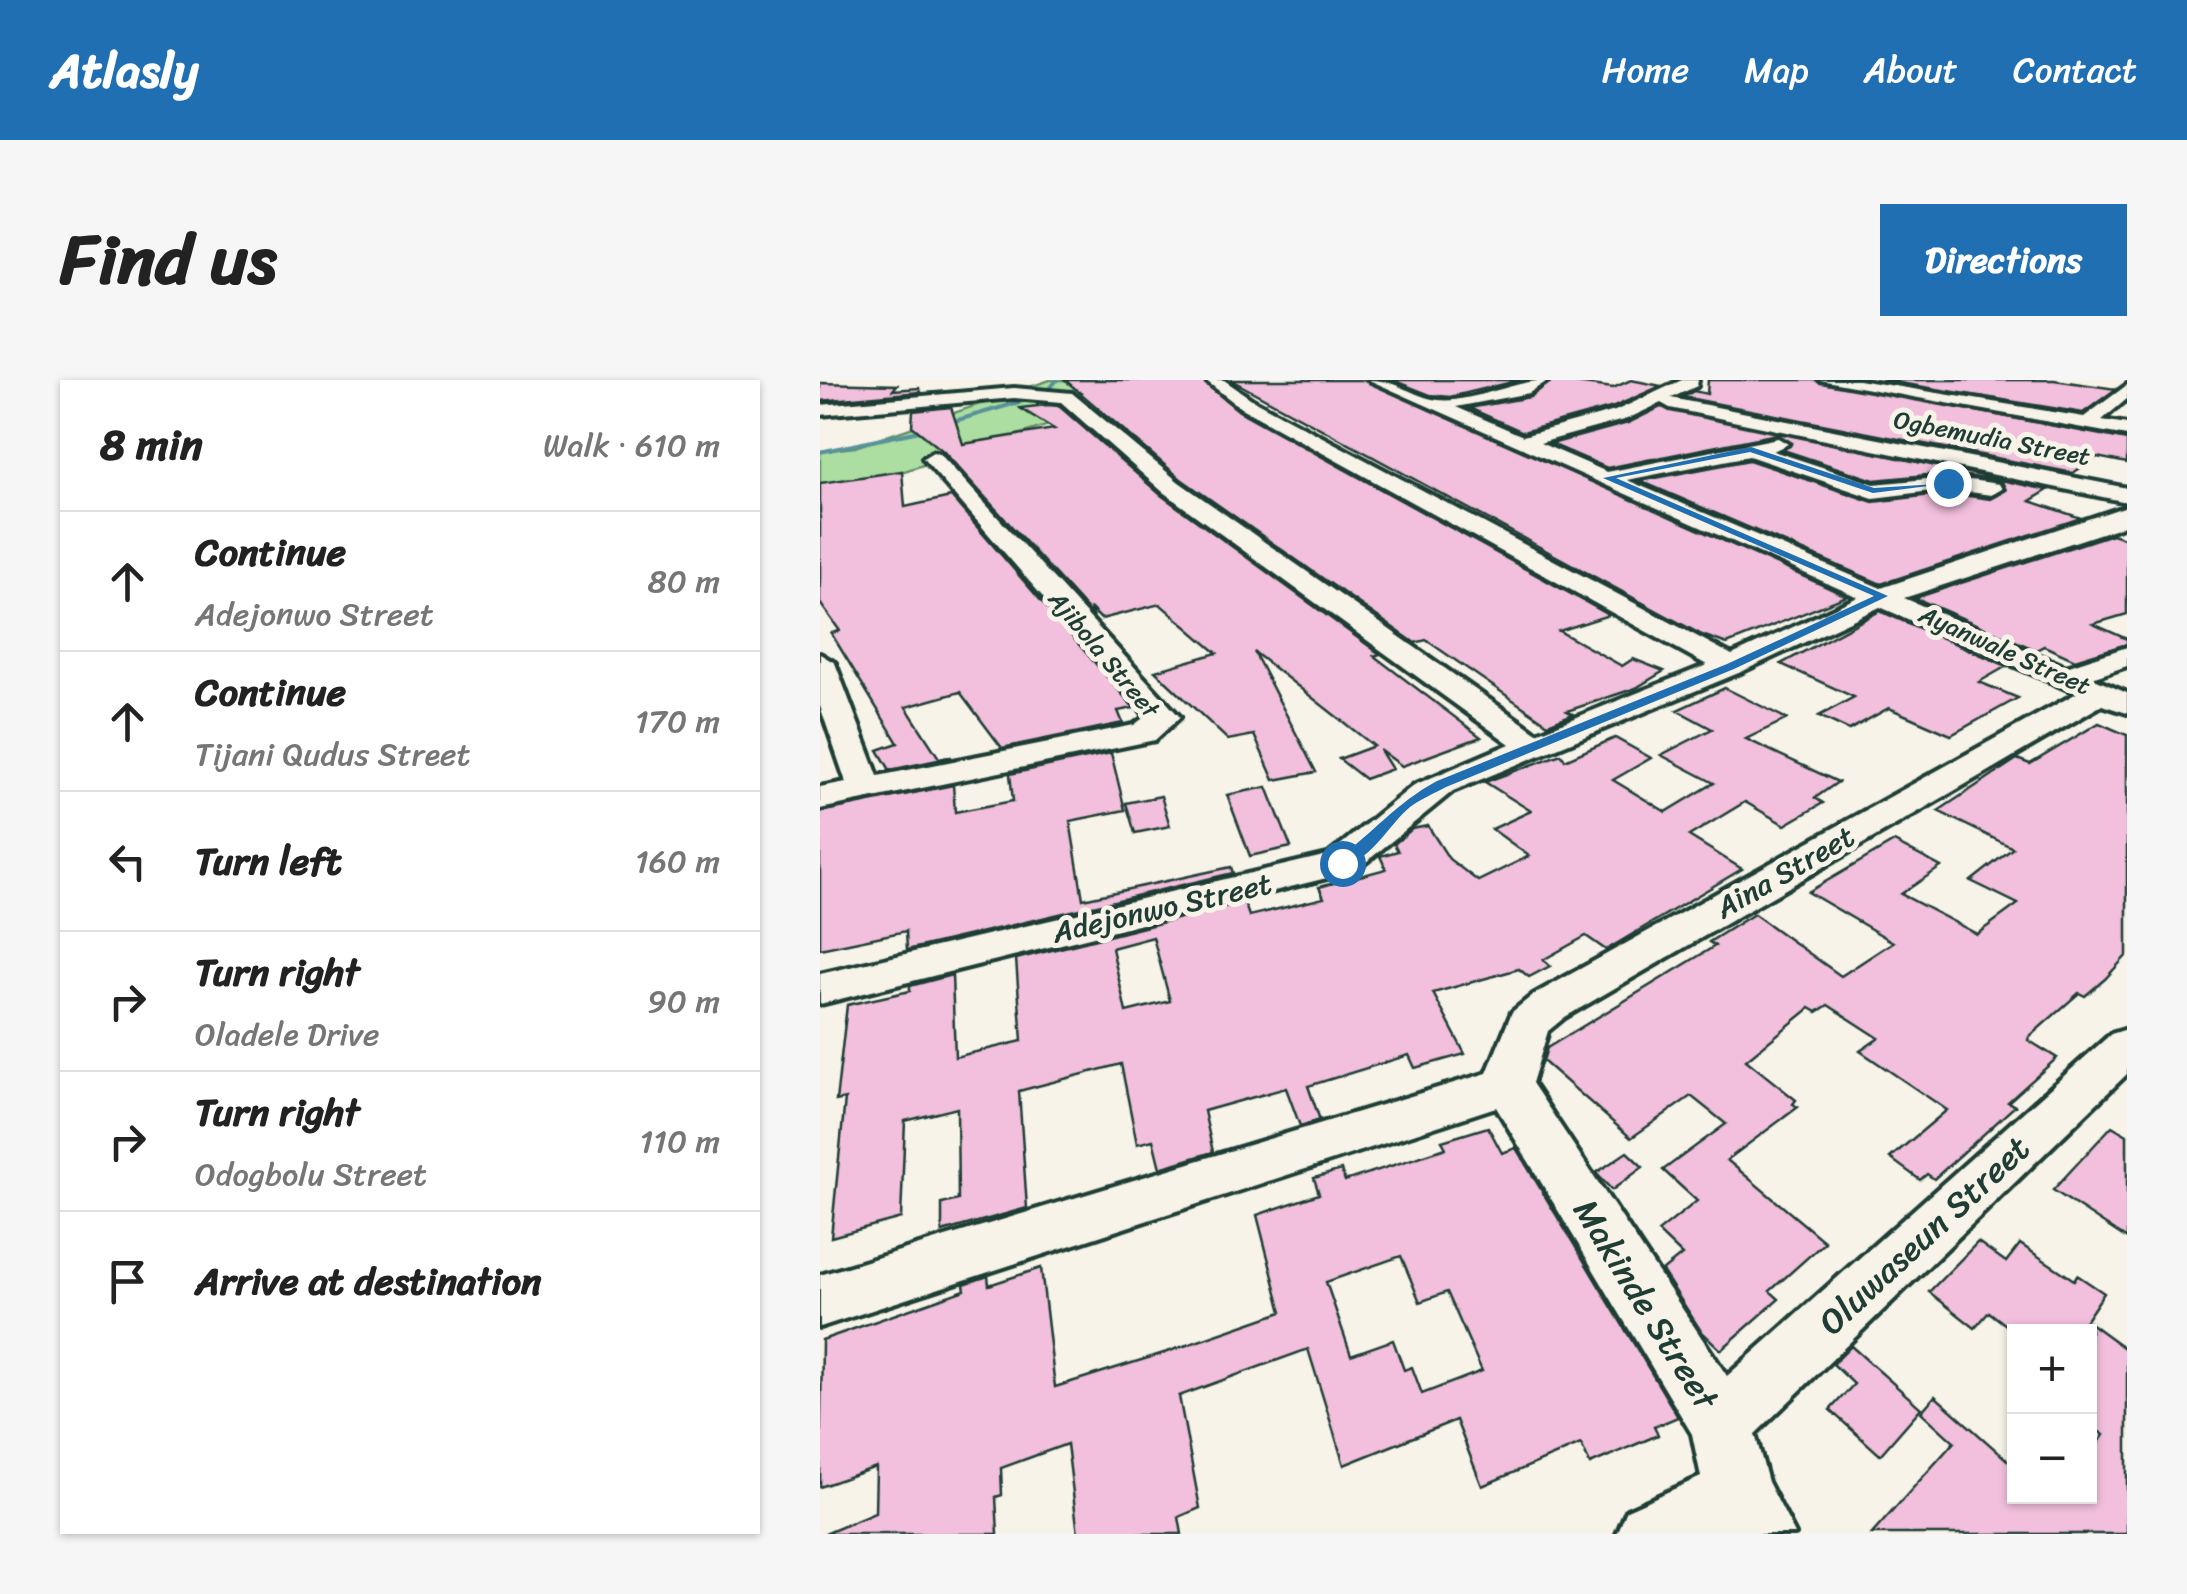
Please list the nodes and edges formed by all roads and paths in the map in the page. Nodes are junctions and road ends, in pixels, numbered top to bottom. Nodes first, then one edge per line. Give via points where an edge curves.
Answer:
1 (960, 380) edge
2 (1213, 380) edge
3 (1378, 380) edge
4 (1542, 380) edge
5 (1698, 380) edge
6 (1828, 380) edge
7 (1951, 380) edge
8 (2127, 390) edge
9 (1928, 397) junction
10 (952, 398) junction
11 (1445, 404) dead end
12 (1670, 404) dead end
13 (820, 410) edge
14 (2088, 423) junction
15 (2127, 430) edge
16 (1825, 433) junction
17 (1523, 442) junction
18 (1751, 450) junction
19 (933, 458) dead end
20 (1608, 478) junction
21 (1873, 490) junction
22 (2127, 495) edge
23 (2041, 501) dead end
24 (1838, 505) dead end
25 (2077, 512) dead end
26 (2120, 518) edge
27 (1883, 596) junction
28 (2127, 656) edge
29 (821, 666) edge
30 (1730, 666) junction
31 (2098, 691) edge
32 (1531, 744) junction
33 (866, 789) junction
34 (820, 798) edge
35 (820, 989) edge
36 (2127, 1046) edge
37 (1508, 1085) junction
38 (820, 1301) edge
39 (1721, 1423) junction
40 (1749, 1514) edge
41 (1651, 1534) edge

1 - 10 street
2 - 30 street
3 - 17 street, Ayanwale Street
4 - 11 street
5 - 17 street via 1621,415
6 - 9 street
7 - 9 street
8 - 14 street
9 - 14 street
10 - 13 street
10 - 32 street via 1068,398 1171,487
12 - 16 street, Ogbemudia Street
14 - 15 street
16 - 18 street
16 - 22 street, Ogbemudia Street
17 - 20 street, Ayanwale Street
18 - 20 street
18 - 21 street
19 - 33 street, Ajibola Street via 1164,718 1144,733
20 - 27 street, Ayanwale Street
21 - 23 street via 1963,484
21 - 24 street
25 - 26 street
26 - 27 street, Adejonwo Street
27 - 30 street, Adejonwo Street
27 - 31 street, Ayanwale Street
28 - 31 street, Aina Street
29 - 33 street
30 - 32 street, Adejonwo Street
31 - 37 street, Aina Street via 1549,1006 1528,1023
32 - 35 street, Adejonwo Street via 1406,804 1342,863
33 - 34 street, Ajibola Street
36 - 39 street, Oluwaseun Street
37 - 38 street
37 - 39 street, Makinde Street
39 - 40 street, Makinde Street
40 - 41 street

